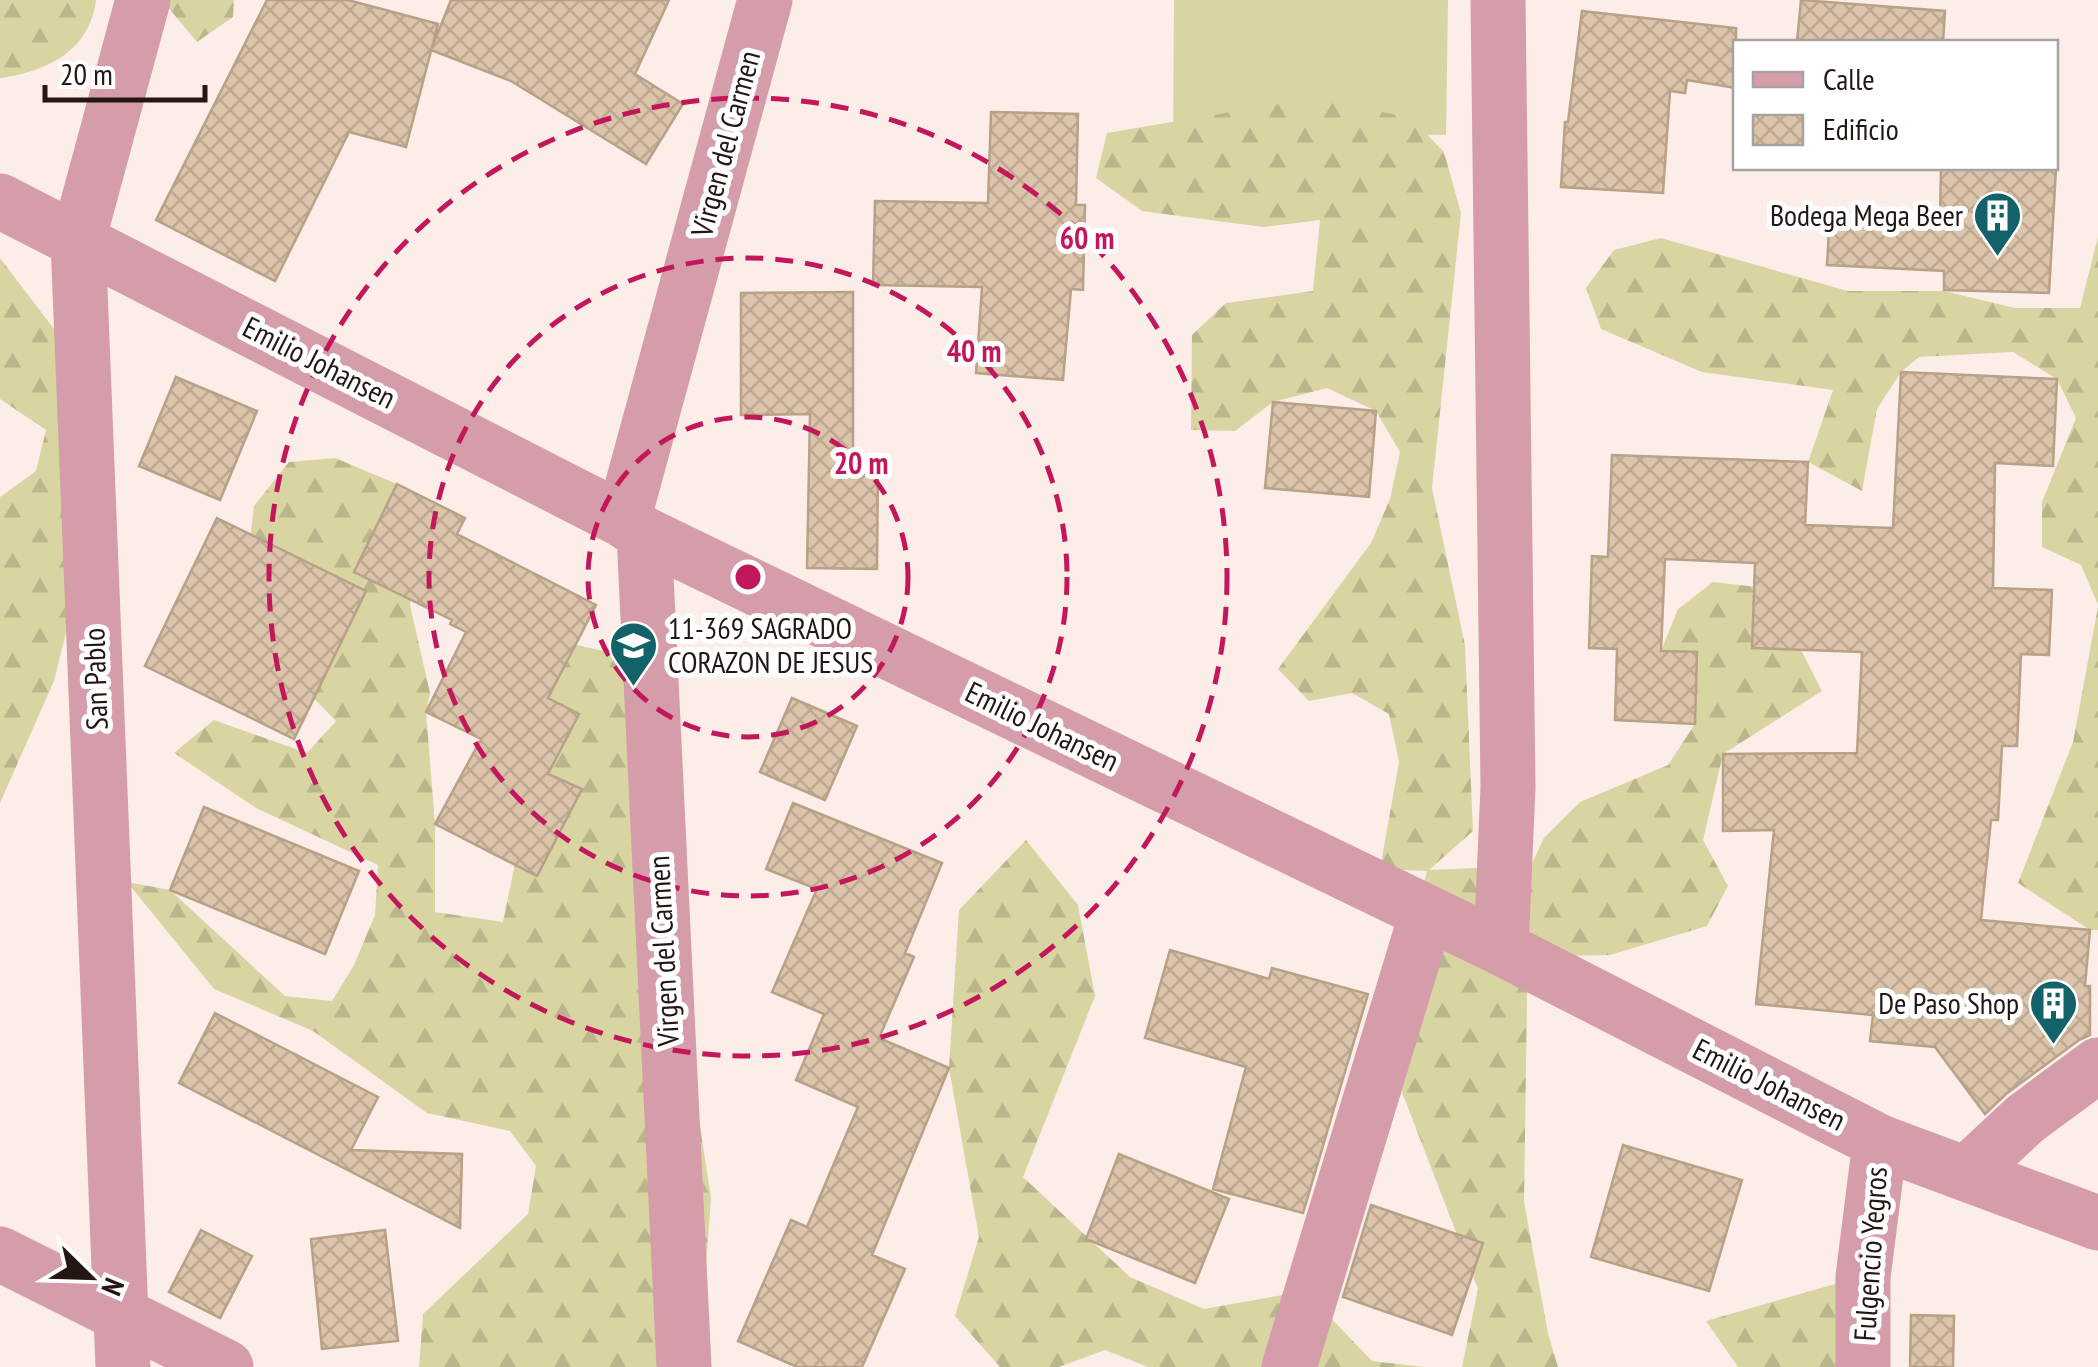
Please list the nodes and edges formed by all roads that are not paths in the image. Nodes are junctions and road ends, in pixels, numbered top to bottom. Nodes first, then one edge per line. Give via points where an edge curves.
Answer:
1 (143, 0) edge
2 (765, 0) edge
3 (1498, 0) edge
4 (0, 201) edge
5 (78, 240) junction
6 (634, 527) junction
7 (1427, 913) junction
8 (1500, 948) junction
9 (2098, 1065) edge
10 (1880, 1142) junction
11 (1966, 1174) junction
12 (2097, 1220) edge
13 (0, 1254) edge
14 (122, 1341) edge
15 (226, 1367) edge
16 (684, 1367) edge
17 (1289, 1367) edge
18 (1863, 1367) edge

1 - 5 street, San Pablo
2 - 6 street, Virgen del Carmen
3 - 8 street via 1508,786
4 - 5 street, Emilio Johansen
5 - 6 street, Emilio Johansen
5 - 14 street, San Pablo
6 - 7 street, Emilio Johansen
6 - 16 street, Virgen del Carmen
7 - 8 street, Emilio Johansen
7 - 17 street
8 - 10 street, Emilio Johansen
9 - 11 street
10 - 11 street, Emilio Johansen
10 - 18 street, Fulgencio Yegros via 1863,1278
11 - 12 street, Emilio Johansen
13 - 14 street
14 - 15 street

